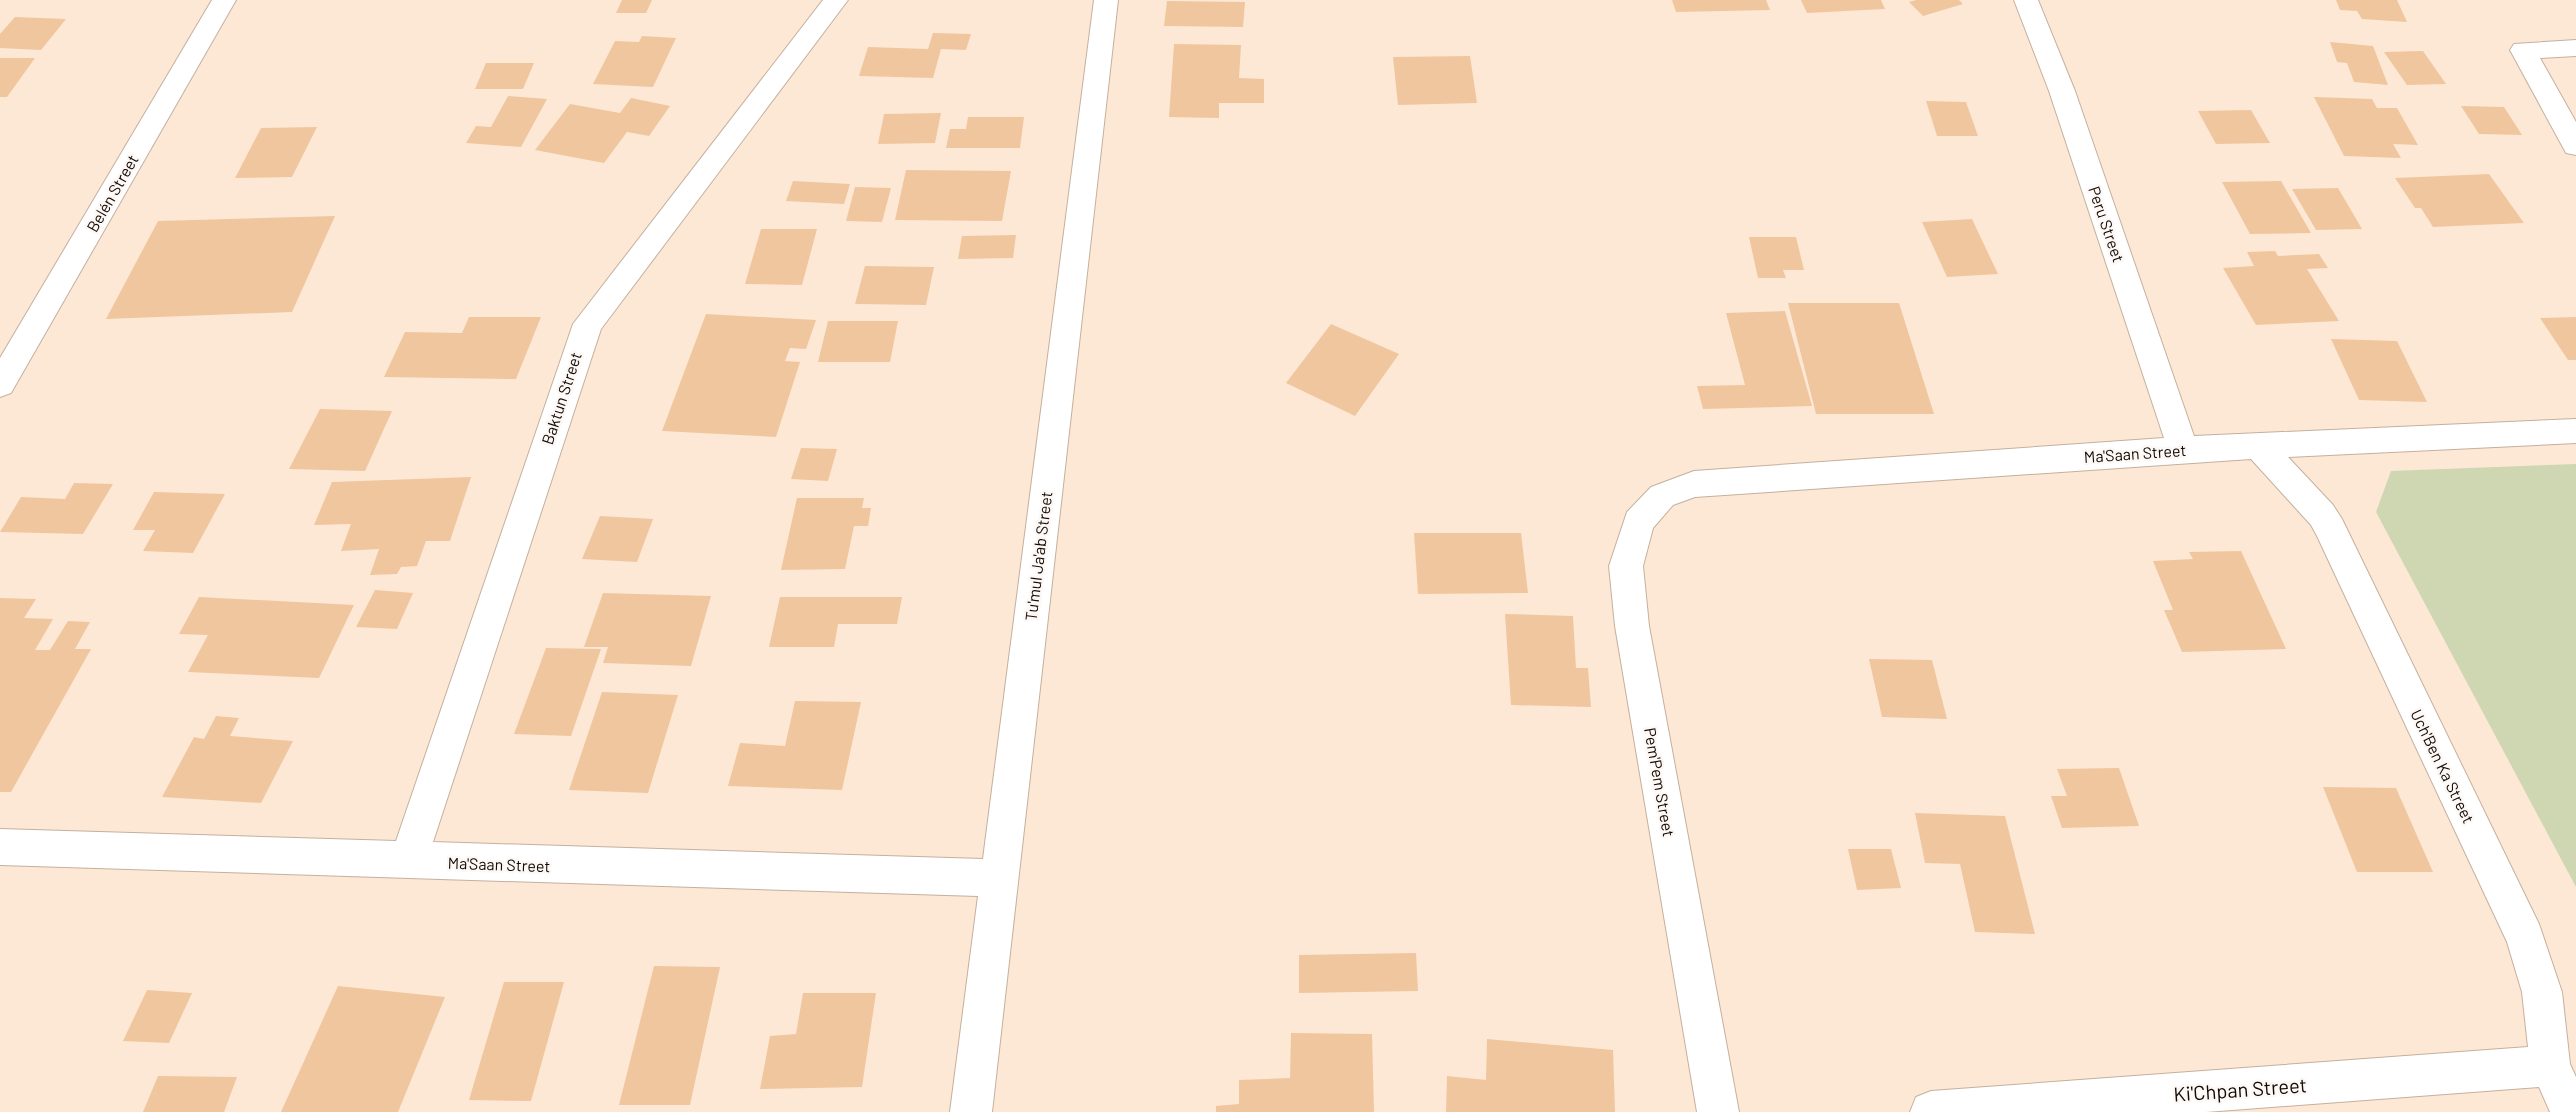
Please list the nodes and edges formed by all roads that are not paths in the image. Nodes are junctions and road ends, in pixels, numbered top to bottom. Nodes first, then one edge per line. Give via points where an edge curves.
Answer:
1 (224, 0) edge
2 (836, 0) edge
3 (1106, 0) edge
4 (2026, 0) edge
5 (2576, 48) edge
6 (2576, 146) edge
7 (0, 386) edge
8 (2576, 431) edge
9 (2259, 446) junction
10 (2183, 449) junction
11 (1694, 484) joint
12 (0, 847) edge
13 (408, 861) junction
14 (998, 878) junction
15 (2550, 1066) junction
16 (971, 1112) edge
17 (1718, 1112) edge
18 (1931, 1112) edge
19 (2571, 1112) edge

1 - 7 street, Belén Street
2 - 13 street, Baktun Street via 588,324
3 - 14 street, Tu'mul Ja'ab Street
4 - 10 street, Peru Street via 2062,91
5 - 6 street via 2523,50
8 - 9 street, Ma'Saan Street
9 - 10 street, Ma'Saan Street
9 - 15 street, Uch'Ben Ka Street via 2322,515 2330,529 2525,938 2542,992
10 - 11 street, Ma'Saan Street
11 - 17 street, Pem'Pem Street via 1662,496 1638,522 1626,566 1632,626
12 - 13 street, Ma'Saan Street
13 - 14 street, Ma'Saan Street
14 - 16 street, Tu'mul Ja'ab Street
15 - 18 street, Ki'Chpan Street
15 - 19 street, Uch'Ben Ka Street

